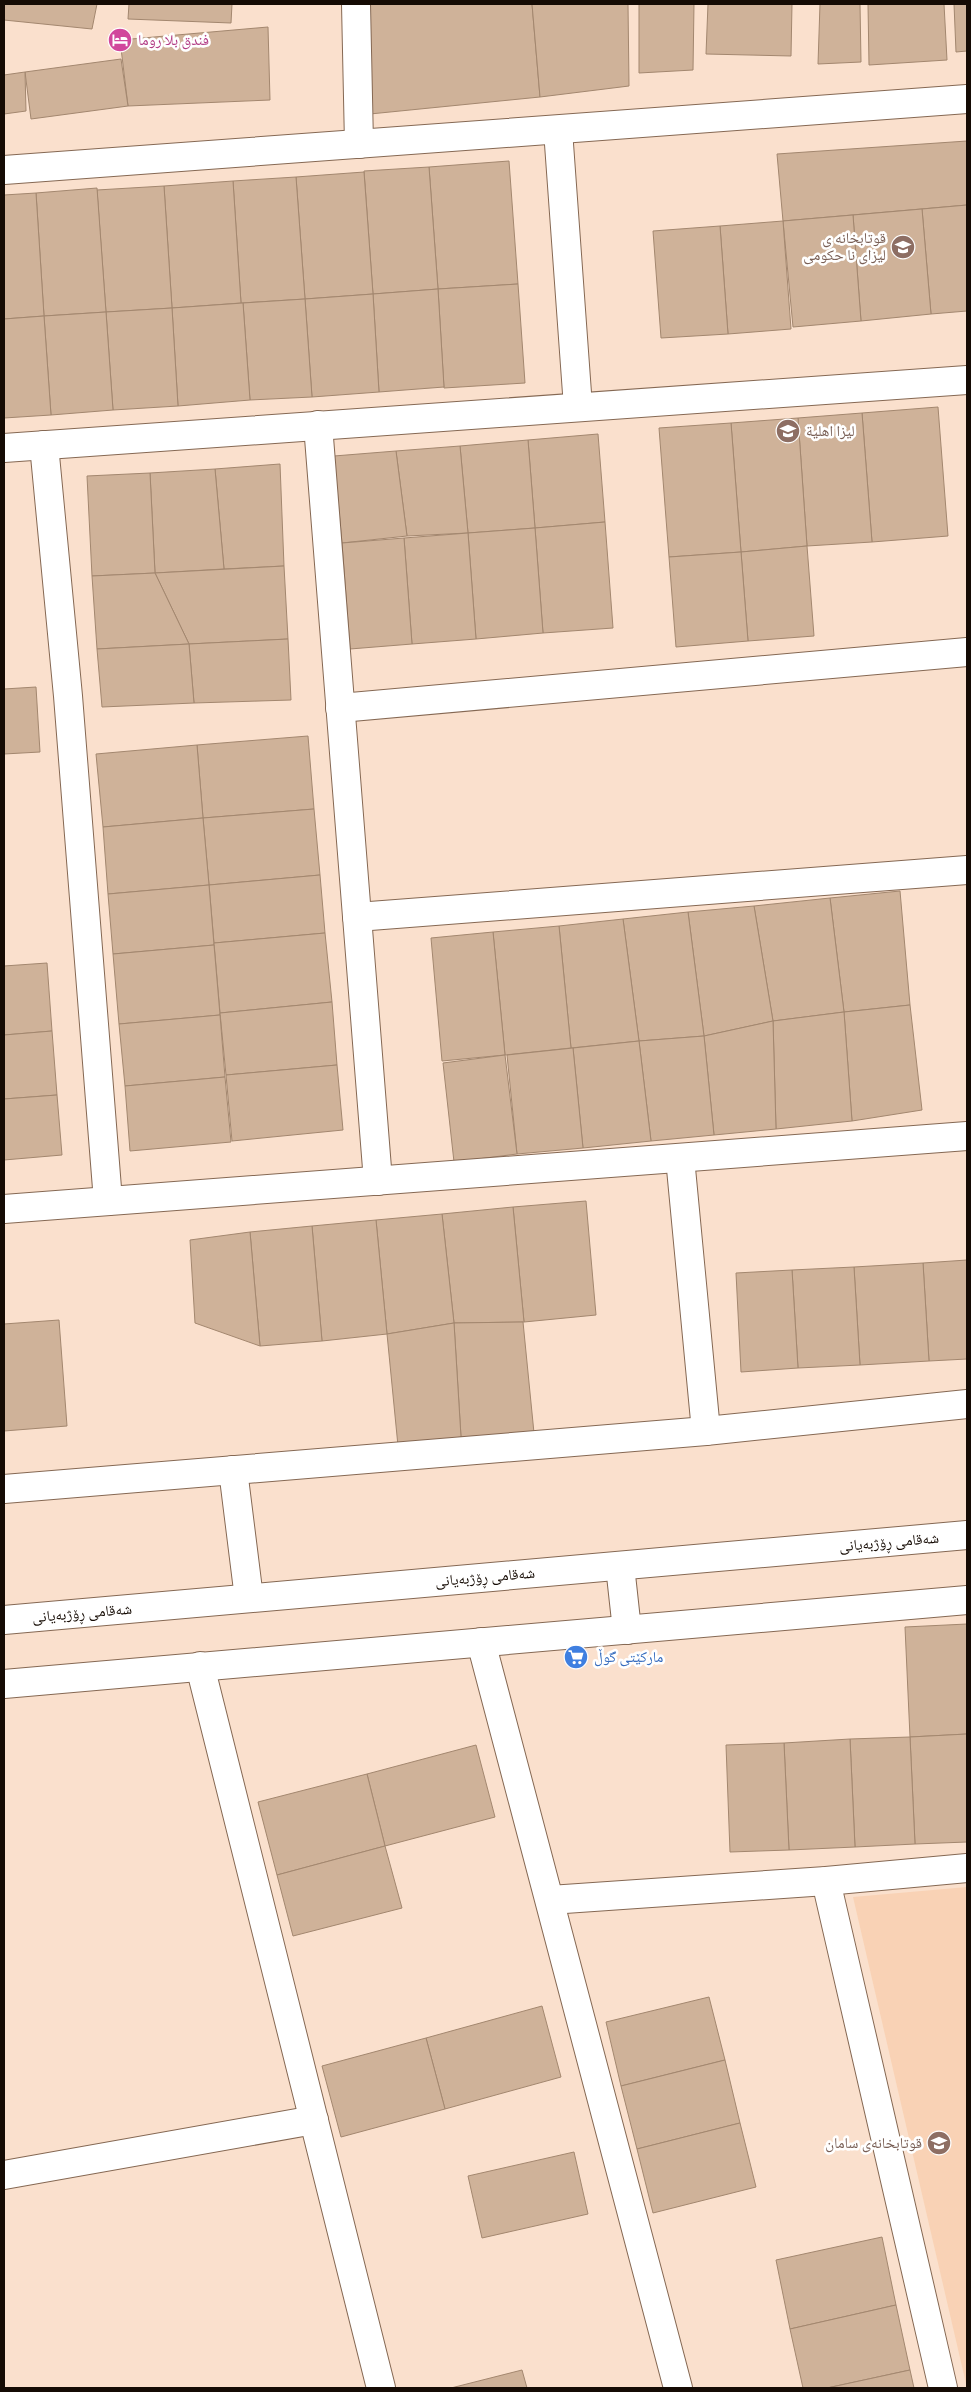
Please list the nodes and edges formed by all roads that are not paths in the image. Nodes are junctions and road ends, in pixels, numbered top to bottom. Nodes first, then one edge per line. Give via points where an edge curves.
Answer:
1 (356, 4) edge
2 (967, 99) edge
3 (558, 130) junction
4 (360, 144) junction
5 (4, 170) edge
6 (967, 380) edge
7 (578, 407) junction
8 (318, 425) junction
9 (44, 445) junction
10 (4, 448) edge
11 (967, 652) edge
12 (340, 708) junction
13 (967, 870) edge
14 (357, 917) junction
15 (967, 1136) edge
16 (680, 1158) junction
17 (378, 1181) junction
18 (108, 1202) junction
19 (4, 1209) edge
20 (967, 1404) edge
21 (706, 1431) junction
22 (233, 1470) junction
23 (4, 1489) edge
24 (967, 1535) edge
25 (620, 1566) junction
26 (248, 1598) junction
27 (967, 1600) edge
28 (4, 1620) edge
29 (627, 1630) junction
30 (481, 1642) junction
31 (200, 1666) junction
32 (4, 1684) edge
33 (967, 1868) edge
34 (826, 1881) junction
35 (550, 1900) junction
36 (314, 2120) junction
37 (4, 2175) edge
38 (381, 2388) edge
39 (678, 2388) edge
40 (943, 2388) edge

1 - 4 street
2 - 3 street
3 - 4 street
3 - 7 street
4 - 5 street
6 - 7 street
7 - 8 street
8 - 9 street
8 - 12 street
9 - 10 street
9 - 18 street via 68,696
11 - 12 street
12 - 14 street
13 - 14 street
14 - 17 street
15 - 16 street
16 - 17 street
16 - 21 street
17 - 18 street
18 - 19 street
20 - 21 street
21 - 22 street
22 - 23 street
22 - 26 street
24 - 25 street, شەقامی ڕۆژبەیانی
25 - 26 street, شەقامی ڕۆژبەیانی
25 - 29 street
26 - 28 street, شەقامی ڕۆژبەیانی
27 - 29 street
29 - 30 street
30 - 31 street
30 - 35 street
31 - 32 street
31 - 36 street
33 - 34 street
34 - 35 street
34 - 40 street
35 - 39 street
36 - 37 street
36 - 38 street

